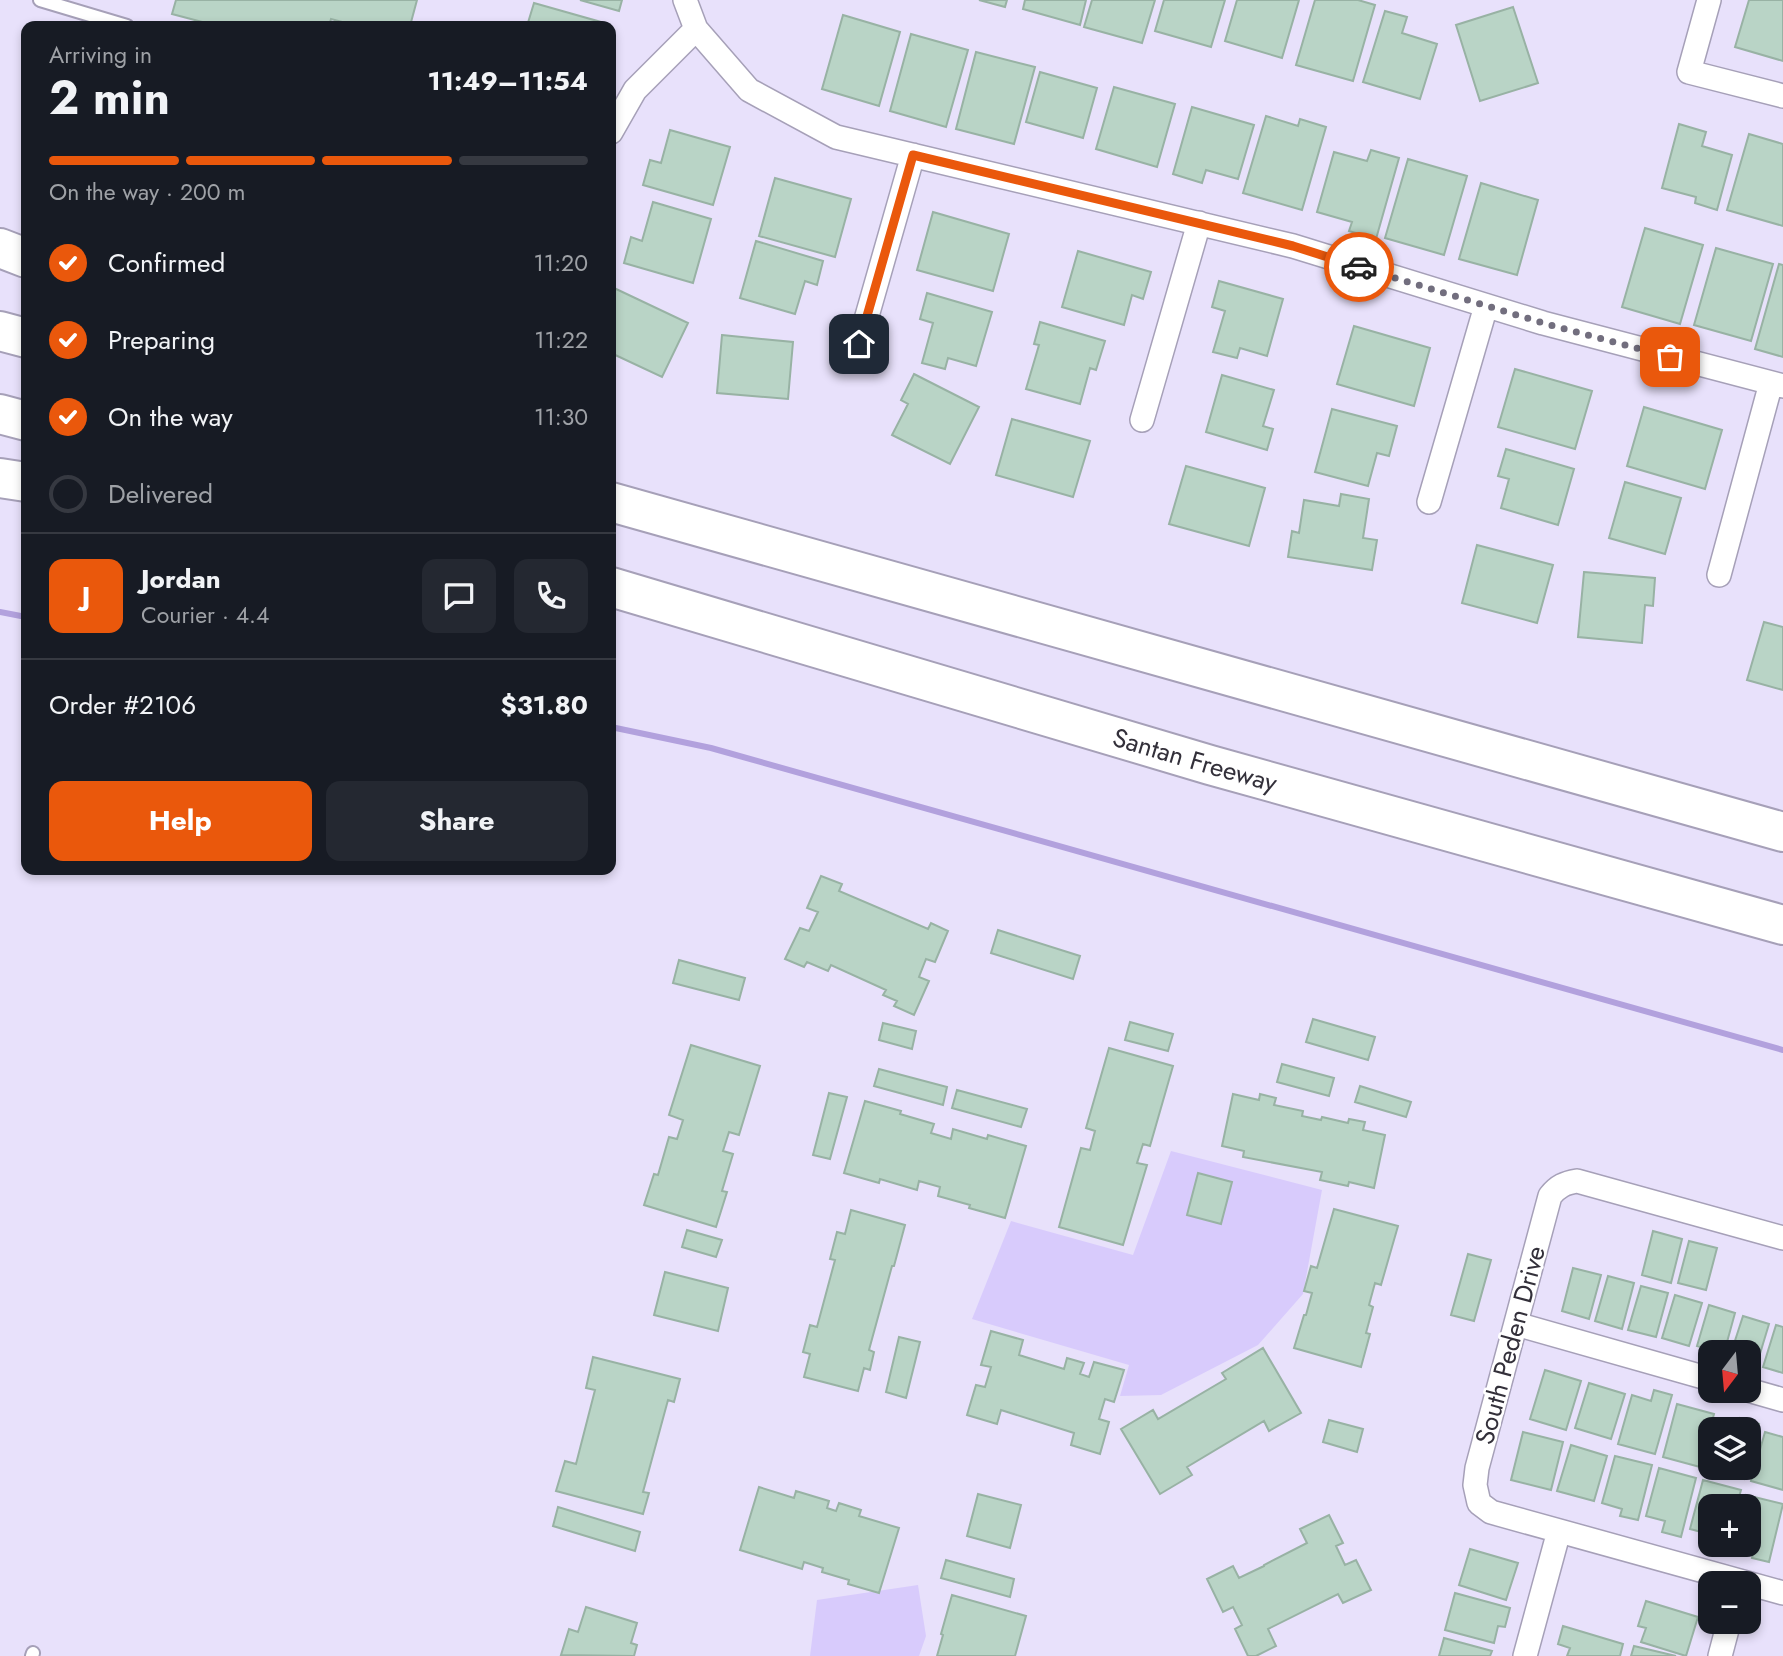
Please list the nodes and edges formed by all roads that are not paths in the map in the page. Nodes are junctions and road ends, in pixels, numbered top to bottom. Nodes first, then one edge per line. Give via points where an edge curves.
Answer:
1 (40, 0) edge
2 (685, 0) edge
3 (1709, 0) edge
4 (110, 21) edge
5 (696, 29) junction
6 (1783, 96) edge
7 (616, 123) edge
8 (913, 155) junction
9 (1199, 223) junction
10 (0, 248) edge
11 (21, 256) edge
12 (1486, 306) junction
13 (0, 331) edge
14 (21, 337) edge
15 (859, 344) dead end
16 (1777, 385) edge
17 (0, 414) edge
18 (21, 420) edge
19 (1142, 420) dead end
20 (616, 477) edge
21 (0, 478) edge
22 (21, 481) edge
23 (1429, 502) dead end
24 (616, 503) edge
25 (852, 569) junction
26 (1719, 575) dead end
27 (616, 588) edge
28 (616, 601) edge
29 (742, 626) junction
30 (1783, 832) edge
31 (1783, 925) edge
32 (1783, 1238) edge
33 (1516, 1324) junction
34 (1698, 1376) edge
35 (1761, 1394) edge
36 (1783, 1400) edge
37 (1559, 1531) junction
38 (1698, 1571) edge
39 (1761, 1588) edge
40 (1783, 1593) edge
41 (1726, 1634) edge
42 (1525, 1656) edge
43 (1720, 1656) edge

1 - 4 lane
2 - 5 street
3 - 6 street via 1689,72
5 - 7 street via 635,90
5 - 8 street via 749,90 836,137
8 - 9 street
8 - 15 street
9 - 12 street via 1293,246
9 - 19 street
10 - 11 highway
12 - 16 street
12 - 23 street
13 - 14 highway
16 - 26 street
17 - 18 highway
20 - 25 highway via 726,514
21 - 22 highway
24 - 25 highway
25 - 30 highway
27 - 29 highway, Santan Freeway
28 - 29 highway
29 - 31 highway, Santan Freeway via 1210,765
32 - 33 street, South Peden Drive via 1577,1181 1566,1183 1550,1196
33 - 34 street
33 - 37 street, South Peden Drive via 1475,1485 1479,1503 1491,1511
35 - 36 street
37 - 38 street
37 - 42 street
39 - 40 street
41 - 43 street

